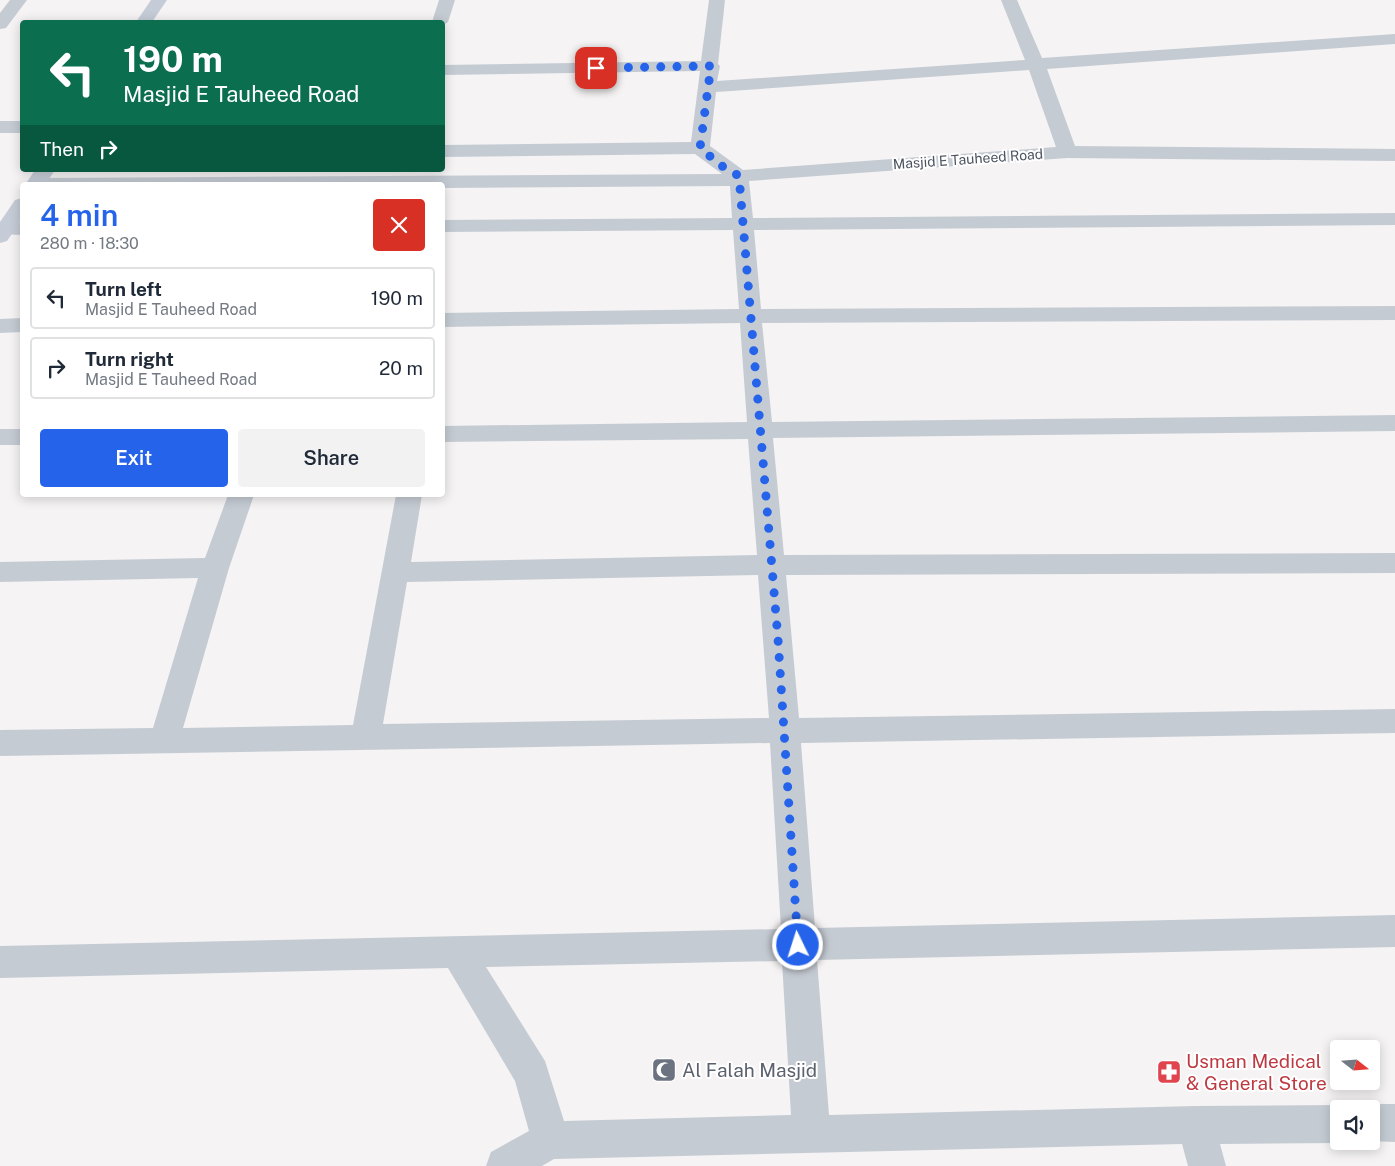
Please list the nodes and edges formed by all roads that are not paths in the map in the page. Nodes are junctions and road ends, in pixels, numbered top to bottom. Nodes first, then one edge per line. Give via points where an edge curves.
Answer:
1 (19, 0) edge
2 (159, 0) edge
3 (448, 0) edge
4 (717, 0) edge
5 (1009, 0) edge
6 (145, 20) edge
7 (441, 20) edge
8 (0, 24) edge
9 (1395, 39) edge
10 (1036, 64) junction
11 (711, 66) junction
12 (445, 70) edge
13 (708, 87) junction
14 (0, 127) edge
15 (20, 127) edge
16 (700, 148) junction
17 (445, 151) edge
18 (1067, 152) junction
19 (1394, 156) edge
20 (739, 178) junction
21 (39, 180) edge
22 (20, 208) edge
23 (1395, 219) edge
24 (743, 224) junction
25 (445, 226) edge
26 (9, 232) edge
27 (1395, 313) edge
28 (751, 316) junction
29 (445, 320) edge
30 (20, 325) edge
31 (0, 326) edge
32 (1395, 423) edge
33 (760, 431) junction
34 (445, 434) edge
35 (0, 437) edge
36 (20, 437) edge
37 (240, 497) edge
38 (409, 497) edge
39 (1395, 563) edge
40 (772, 565) junction
41 (214, 568) junction
42 (0, 572) edge
43 (396, 572) junction
44 (1395, 721) edge
45 (785, 732) junction
46 (366, 738) junction
47 (164, 741) junction
48 (0, 743) edge
49 (1395, 931) edge
50 (798, 945) junction
51 (457, 952) junction
52 (0, 962) edge
53 (1395, 1123) edge
54 (1330, 1124) edge
55 (1380, 1124) edge
56 (1196, 1125) junction
57 (811, 1134) junction
58 (550, 1140) junction
59 (509, 1165) edge
60 (1207, 1166) edge

1 - 8 street
2 - 6 main road
3 - 7 street
4 - 11 street
5 - 10 street
9 - 10 street
10 - 13 street
10 - 18 street
11 - 12 street
11 - 13 street
13 - 16 street
14 - 15 street
16 - 17 street
16 - 20 street
18 - 19 street, Masjid E Tauheed Road
18 - 20 street, Masjid E Tauheed Road
20 - 21 street, Masjid E Tauheed Road
20 - 24 street
22 - 26 main road
23 - 24 street
24 - 25 street
24 - 28 street
27 - 28 street
28 - 29 street
28 - 33 street
30 - 31 street
32 - 33 street
33 - 34 street
33 - 40 street
35 - 36 street
37 - 41 street
38 - 43 street
39 - 40 street
40 - 43 street
40 - 45 street
41 - 42 street
41 - 47 street
43 - 46 street
44 - 45 street
45 - 46 street
45 - 50 street
46 - 47 street
47 - 48 street
49 - 50 street
50 - 51 street
50 - 57 street
51 - 52 street
51 - 58 street via 532,1074
53 - 55 street
54 - 56 street
56 - 57 street
56 - 60 street
57 - 58 street
58 - 59 street

